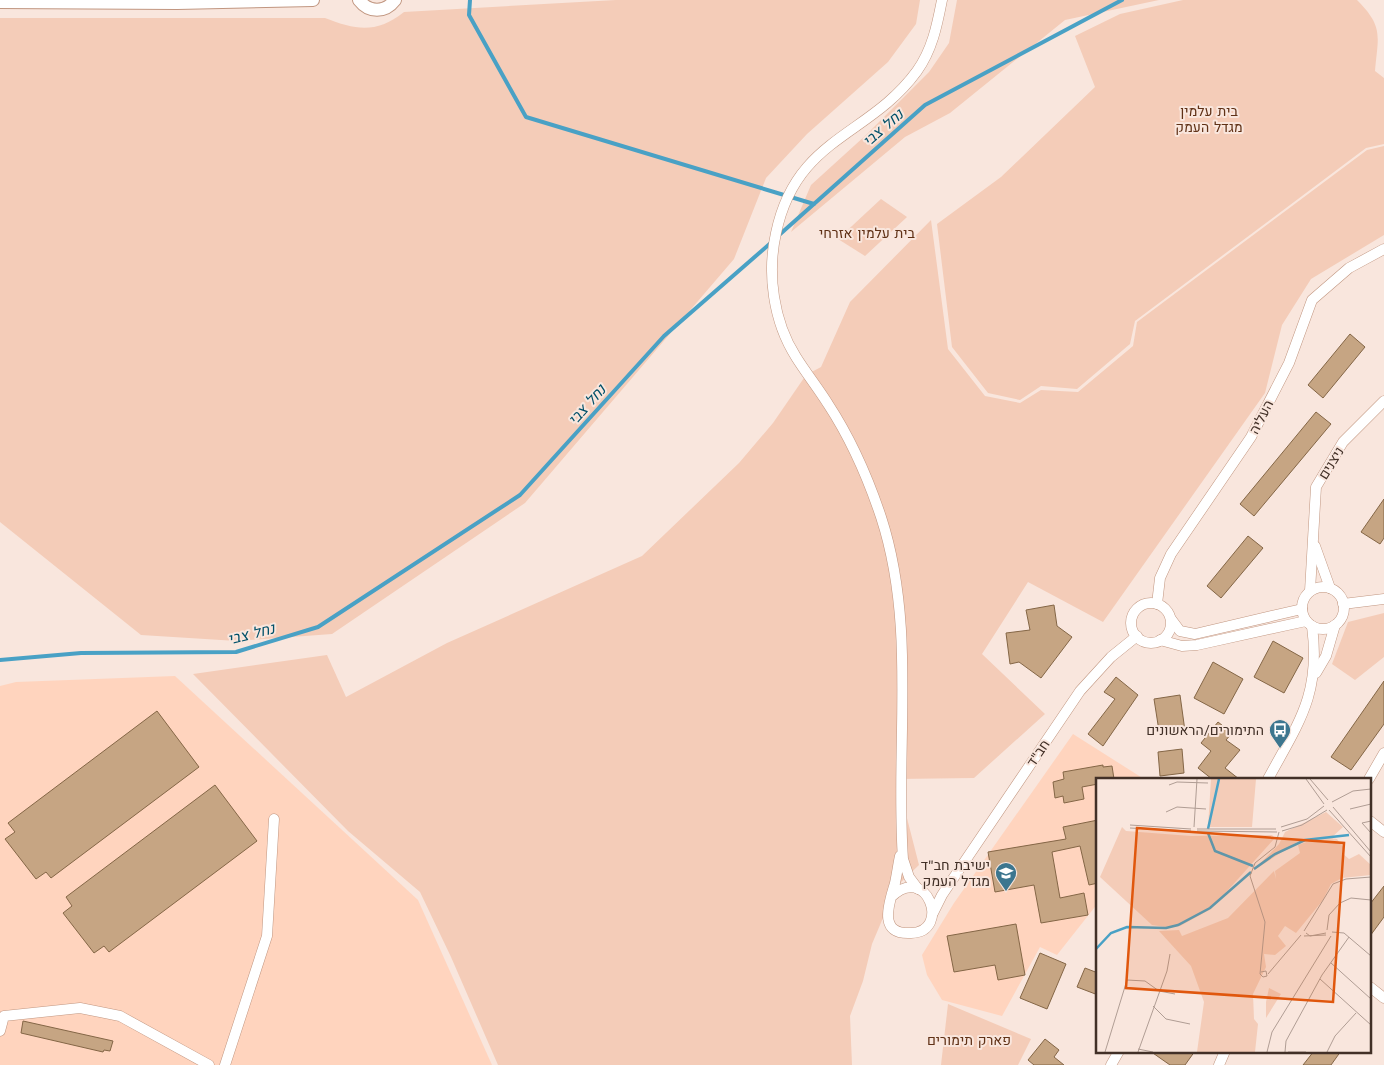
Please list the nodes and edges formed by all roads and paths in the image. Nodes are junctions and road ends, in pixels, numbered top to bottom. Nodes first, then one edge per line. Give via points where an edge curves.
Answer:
1 (313, 0) edge
2 (359, 0) edge
3 (395, 0) edge
4 (942, 0) edge
5 (0, 2) edge
6 (1384, 249) edge
7 (1384, 401) edge
8 (1313, 541) junction
9 (1330, 588) junction
10 (1310, 591) junction
11 (1384, 599) edge
12 (1156, 604) junction
13 (1343, 604) junction
14 (1302, 608) junction
15 (1171, 619) junction
16 (1309, 623) junction
17 (1335, 625) junction
18 (1137, 636) junction
19 (1160, 640) junction
20 (1314, 676) junction
21 (1384, 753) edge
22 (1269, 778) edge
23 (1370, 778) edge
24 (274, 819) dead end
25 (1372, 823) edge
26 (1384, 832) edge
27 (902, 847) junction
28 (952, 881) junction
29 (919, 890) junction
30 (891, 897) junction
31 (933, 913) junction
32 (1372, 989) edge
33 (1384, 998) edge
34 (0, 1031) edge
35 (1118, 1052) edge
36 (1225, 1052) edge
37 (208, 1065) edge
38 (225, 1065) edge
39 (1111, 1065) edge
40 (1219, 1065) edge

1 - 5 street
2 - 3 street via 366,7 378,10
4 - 27 street via 929,51 916,73 893,96 822,150 798,178 780,217 772,265 777,310 789,344 851,444 887,538 897,587 901,631
6 - 12 street, העליה via 1349,268 1312,300 1289,363 1252,437 1171,554 1160,578
7 - 8 street, ניצנים via 1343,442 1316,487
8 - 9 street, ניצנים
8 - 10 street, ניצנים
9 - 10 street
9 - 13 street
10 - 14 street
11 - 13 street
12 - 15 street via 1166,609
12 - 18 street via 1142,605 1133,616
13 - 17 street via 1343,612
14 - 15 street via 1195,634 1180,631
14 - 16 street
15 - 19 street via 1170,629
16 - 17 street via 1320,629
16 - 19 street via 1198,645 1182,646
16 - 20 street via 1316,652
17 - 20 street via 1326,656
18 - 19 street via 1145,642
18 - 28 street, חב"ד via 1111,657 1080,692
20 - 22 street via 1304,714
21 - 23 street
24 - 38 street via 267,936
25 - 26 street
27 - 29 street via 905,868
27 - 30 street
28 - 29 street via 933,890
28 - 31 street, חב"ד
29 - 30 street via 903,888
29 - 31 street via 930,898
30 - 31 street via 888,919 905,933 920,931 931,921
32 - 33 street
34 - 37 street via 4,1016 80,1008 120,1016
35 - 39 street
36 - 40 street

